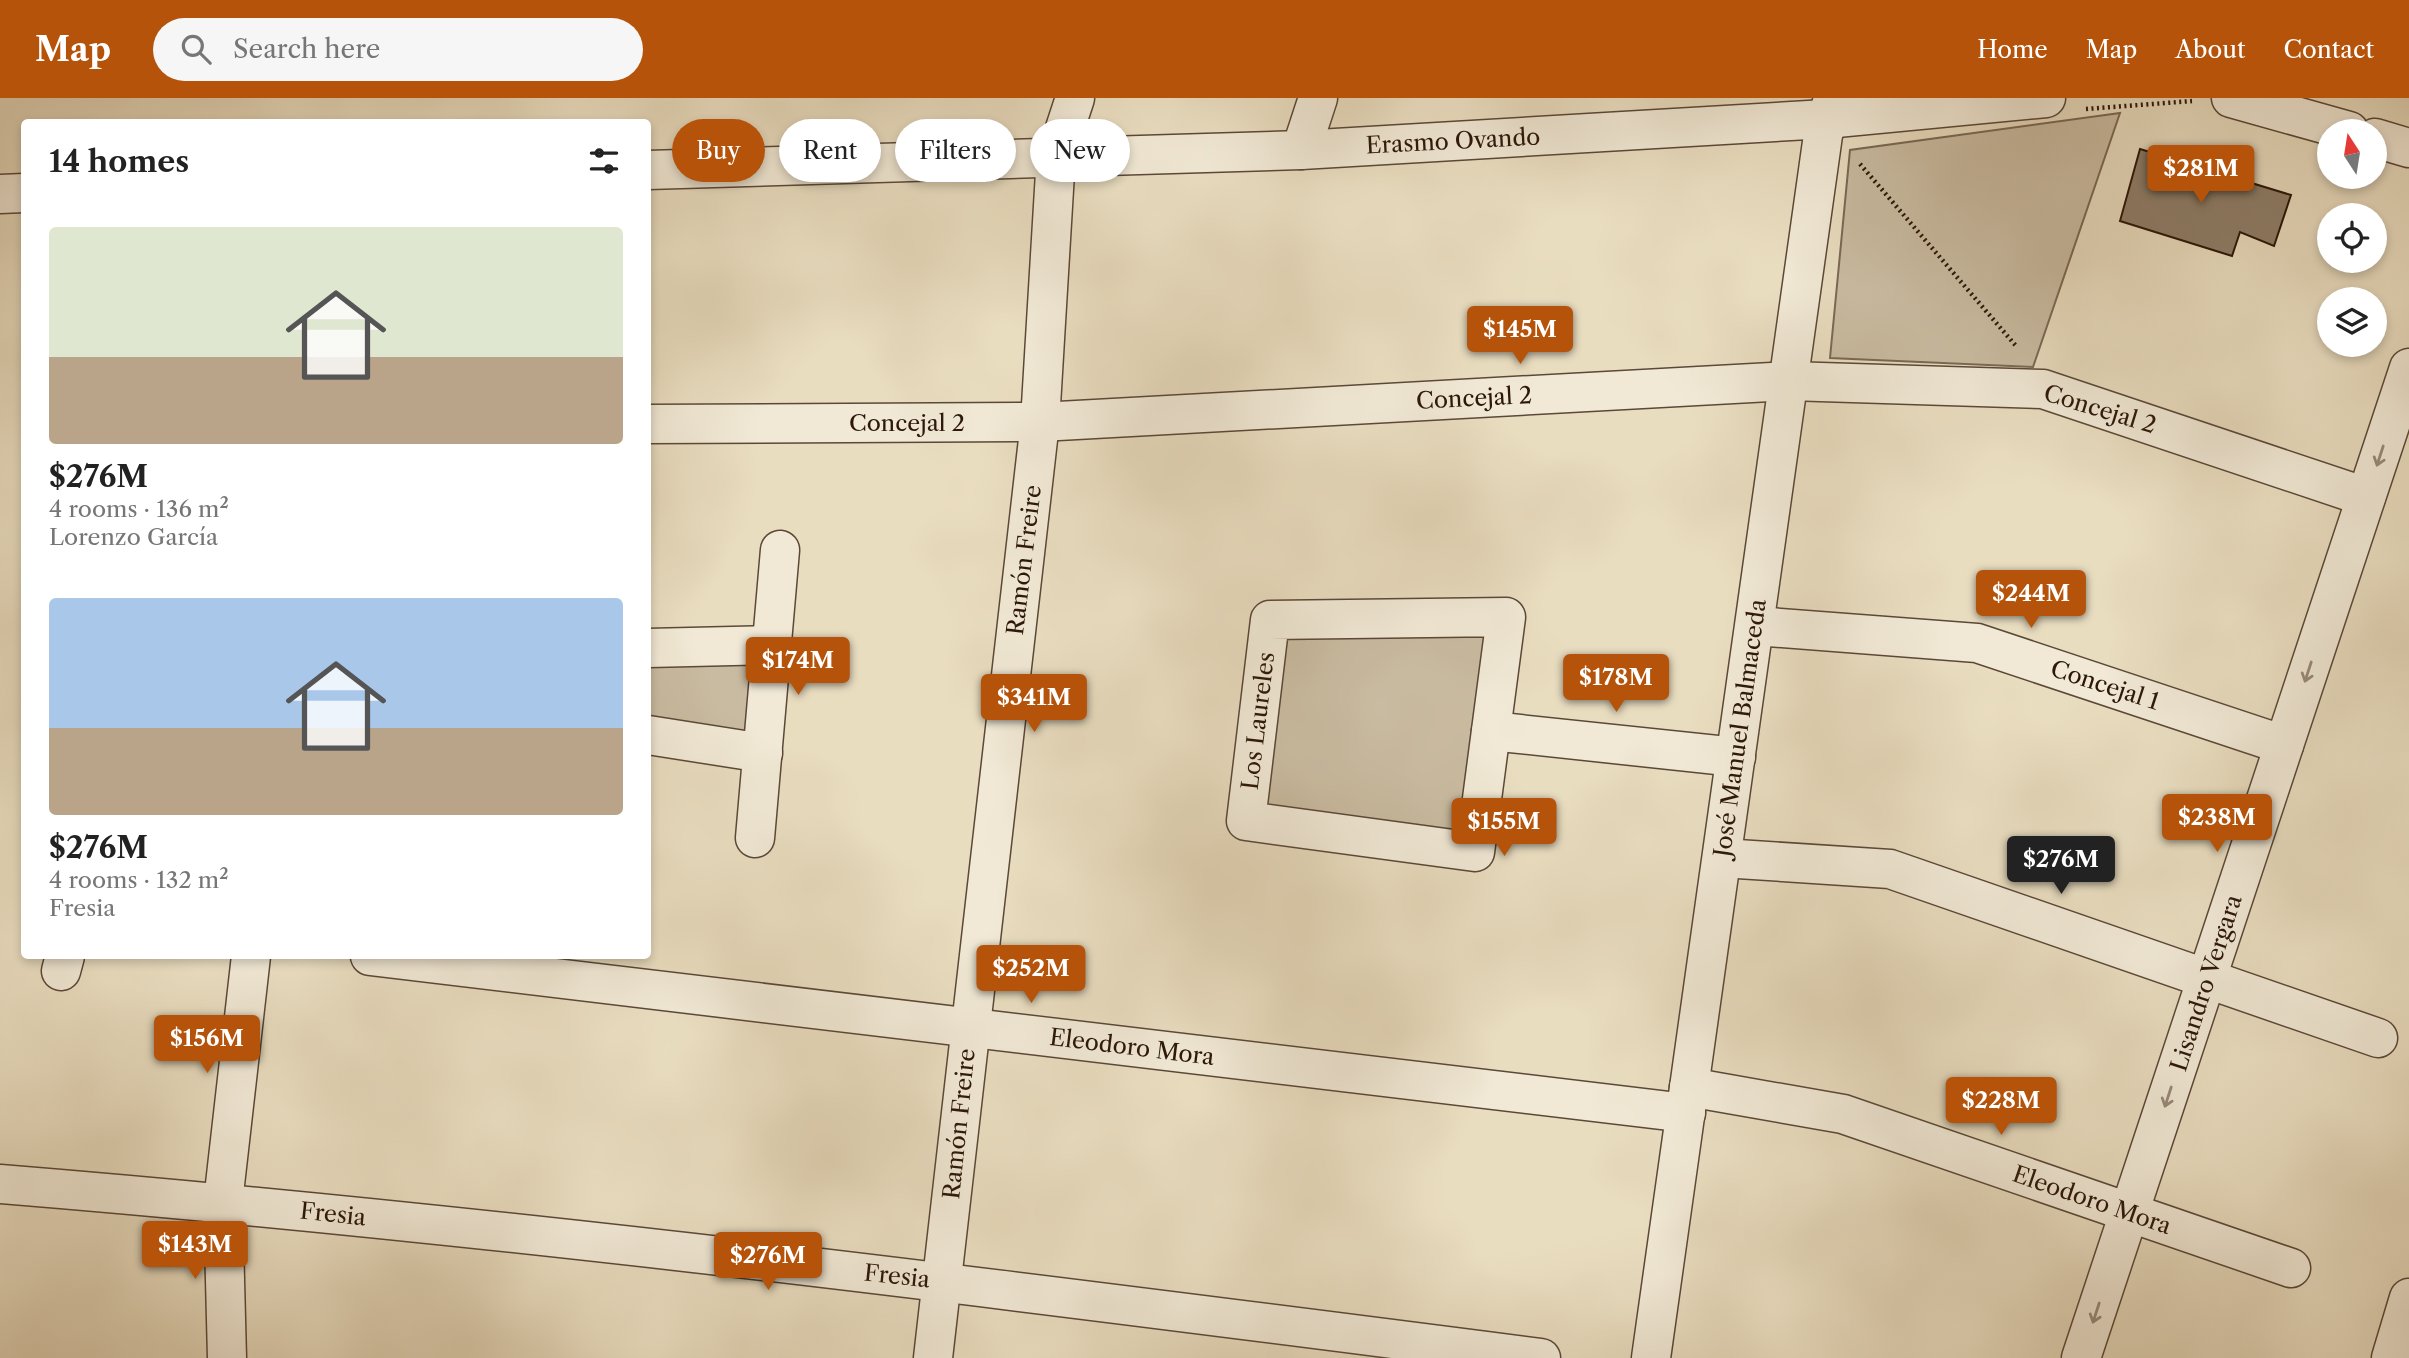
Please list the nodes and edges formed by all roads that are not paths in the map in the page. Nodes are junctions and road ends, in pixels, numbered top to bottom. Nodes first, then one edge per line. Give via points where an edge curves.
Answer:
1 (1075, 98) edge
2 (1318, 98) edge
3 (2046, 98) edge
4 (2231, 98) edge
5 (1829, 108) edge
6 (1068, 119) edge
7 (2317, 122) edge
8 (2387, 142) edge
9 (2409, 148) edge
10 (1301, 150) junction
11 (1130, 154) edge
12 (1030, 157) edge
13 (651, 170) edge
14 (1054, 182) edge
15 (21, 193) edge
16 (0, 194) edge
17 (2409, 368) edge
18 (1789, 381) junction
19 (1040, 422) junction
20 (651, 424) edge
21 (2366, 496) junction
22 (780, 550) dead end
23 (1755, 626) junction
24 (772, 645) junction
25 (651, 648) edge
26 (1491, 731) junction
27 (651, 735) edge
28 (2284, 745) junction
29 (762, 753) junction
30 (1736, 757) junction
31 (755, 838) dead end
32 (1722, 858) junction
33 (251, 959) edge
34 (395, 959) edge
35 (2207, 978) junction
36 (970, 1027) junction
37 (2378, 1038) dead end
38 (1688, 1100) junction
39 (0, 1184) edge
40 (223, 1202) junction
41 (2129, 1213) junction
42 (2291, 1268) dead end
43 (942, 1280) junction
44 (2409, 1298) edge
45 (228, 1358) edge
46 (933, 1358) edge
47 (1541, 1358) edge
48 (1651, 1358) edge
49 (2081, 1358) edge
50 (2391, 1358) edge

1 - 6 street, Ramón Freire
2 - 10 street
3 - 5 street, Erasmo Ovando
4 - 7 street
5 - 10 street, Erasmo Ovando
5 - 18 street, José Manuel Balmaceda
8 - 9 street
10 - 11 street, Erasmo Ovando
12 - 13 street, Erasmo Ovando
14 - 19 street, Ramón Freire
15 - 16 street
17 -> 21 street, Lisandro Vergara
18 - 19 street, Concejal 2
18 - 21 street, Concejal 2 via 2043,389
18 - 23 street, José Manuel Balmaceda
19 - 20 street, Concejal 2
19 - 36 street, Ramón Freire
21 -> 28 street, Lisandro Vergara
22 - 24 street
23 - 28 street, Concejal 1 via 1977,643
23 - 30 street, José Manuel Balmaceda
24 - 25 street
24 - 29 street
26 - 26 street, Los Laureles via 1506,617 1270,620 1246,821 1475,852
26 - 30 street
27 - 29 street
28 - 35 street, Lisandro Vergara
29 - 31 street
30 - 32 street, José Manuel Balmaceda
32 - 35 street via 1890,869
32 - 38 street, José Manuel Balmaceda
33 - 40 street
34 - 36 street, Eleodoro Mora
35 - 37 street
35 -> 41 street, Lisandro Vergara
36 - 38 street, Eleodoro Mora
36 - 43 street, Ramón Freire
38 - 41 street, Eleodoro Mora via 1843,1114
38 - 48 street, José Manuel Balmaceda
39 - 40 street, Fresia
40 - 43 street, Fresia
40 - 45 street
41 - 42 street, Eleodoro Mora
41 -> 49 street, Lisandro Vergara
43 - 46 street, Ramón Freire
43 - 47 street, Fresia
44 - 50 street

